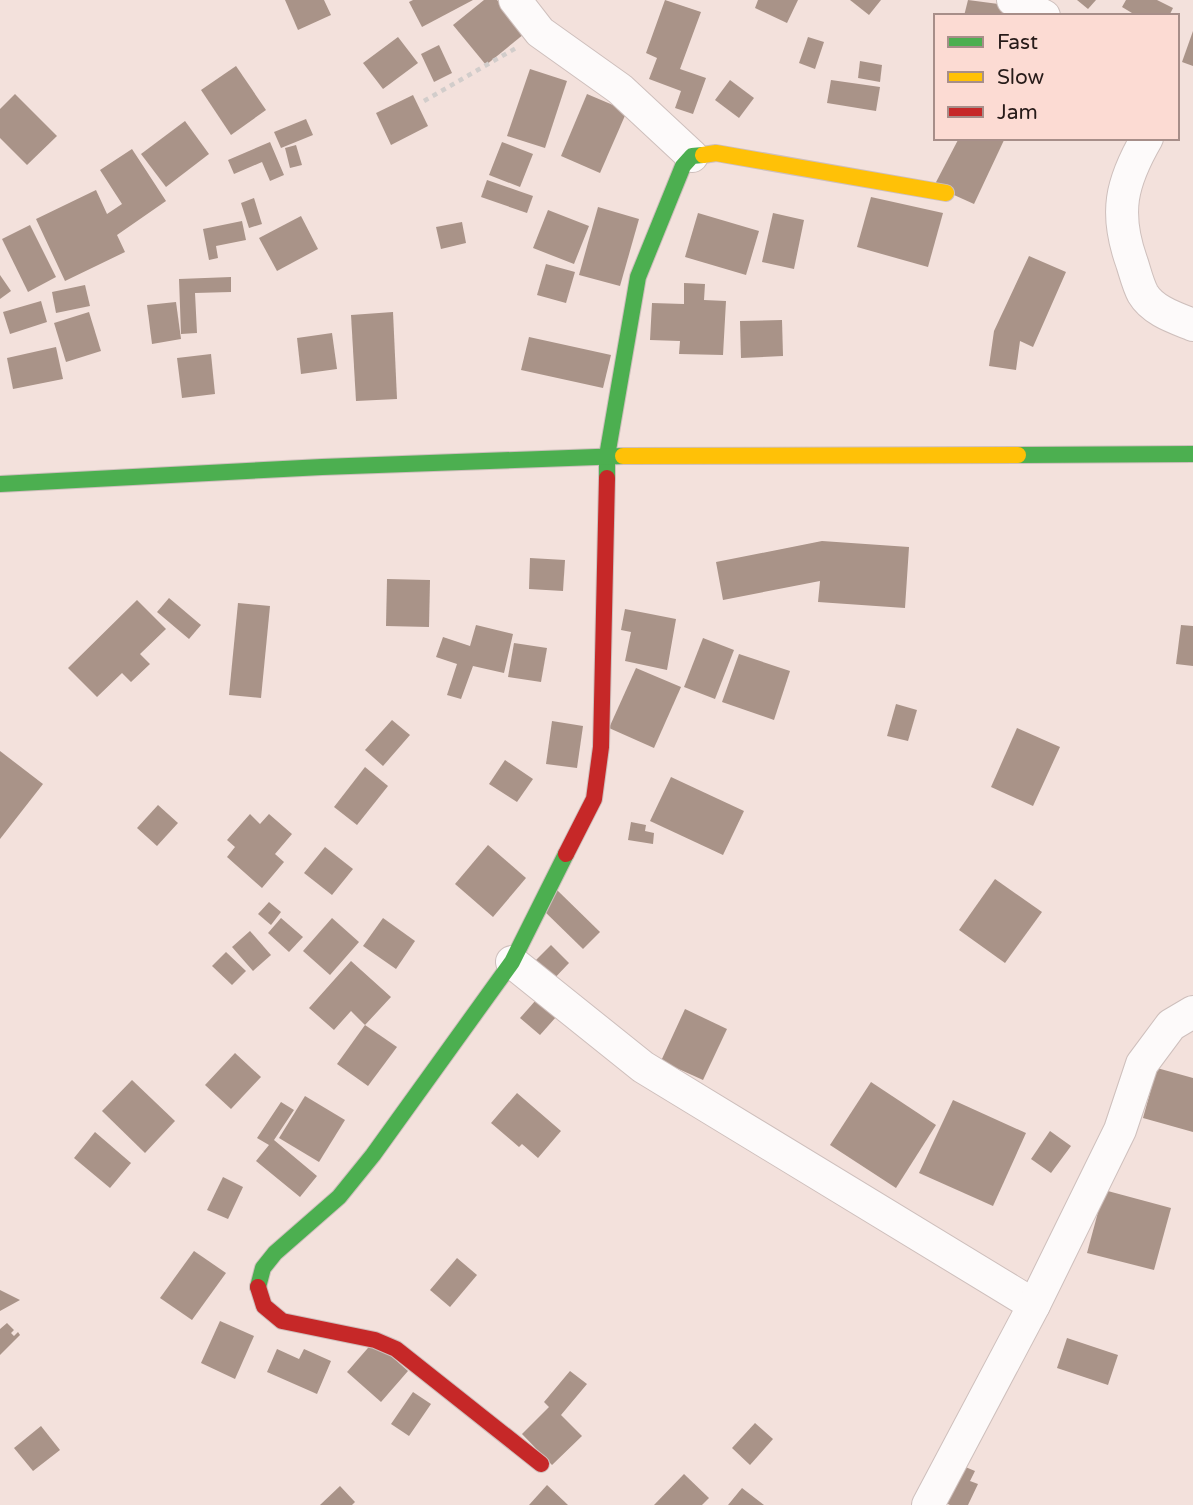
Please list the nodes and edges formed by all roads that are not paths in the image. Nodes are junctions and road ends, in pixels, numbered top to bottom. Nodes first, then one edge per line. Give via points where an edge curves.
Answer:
1 (515, 0) edge
2 (1013, 0) edge
3 (1040, 14) edge
4 (1146, 140) edge
5 (692, 156) junction
6 (946, 193) dead end
7 (1193, 325) edge
8 (1193, 454) edge
9 (607, 456) junction
10 (0, 484) edge
11 (512, 962) junction
12 (1193, 1012) edge
13 (1034, 1305) junction
14 (541, 1464) dead end
15 (928, 1505) edge

1 - 5 street via 540,33 620,89
2 - 3 street
4 - 7 street via 1122,190 1125,244 1143,295 1163,313
5 - 6 street via 716,153
5 - 9 street via 675,181 638,277
8 - 9 street
9 - 10 street
9 - 11 street via 601,747 594,799
11 - 13 street via 643,1067
11 - 14 street via 373,1156 340,1196 275,1253 257,1284 264,1306 282,1321 375,1340 396,1349
12 - 13 street via 1171,1025 1142,1064 1120,1130
13 - 15 street

